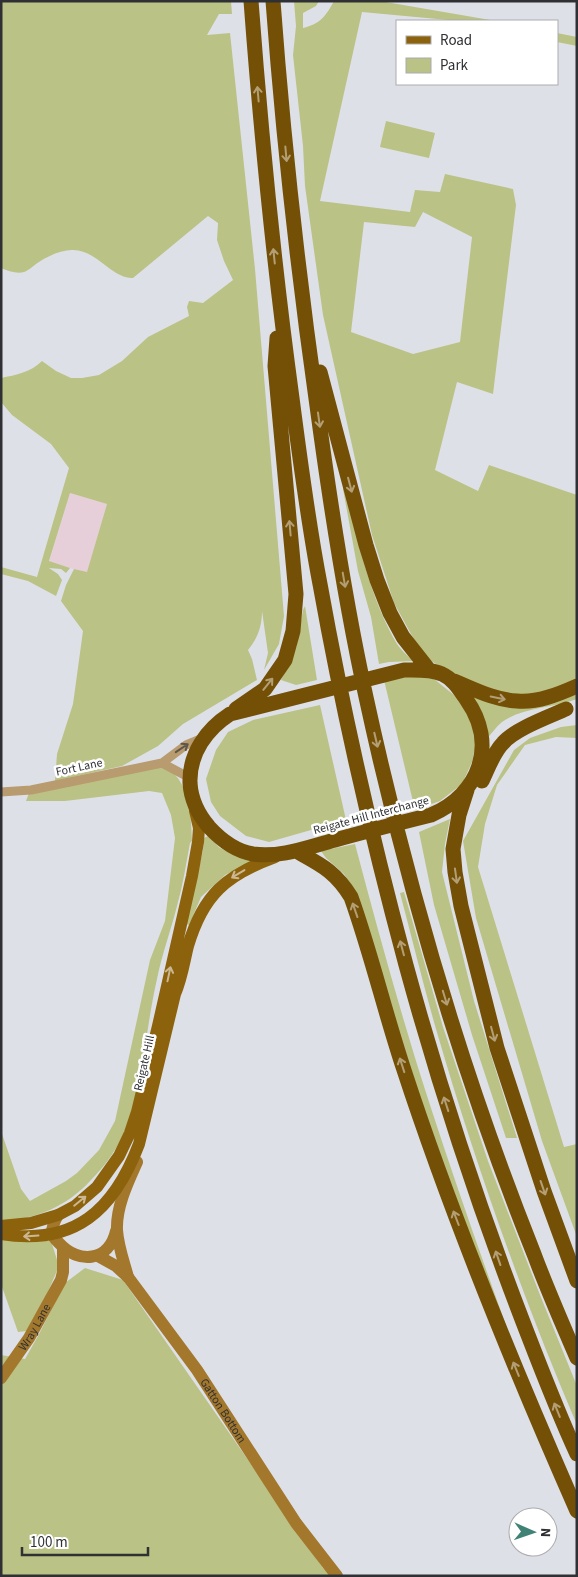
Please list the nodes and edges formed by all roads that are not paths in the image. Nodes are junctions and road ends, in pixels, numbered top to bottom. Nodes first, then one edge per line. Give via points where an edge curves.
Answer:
1 (251, 1) edge
2 (273, 1) edge
3 (302, 302) junction
4 (279, 304) junction
5 (429, 670) junction
6 (452, 680) junction
7 (577, 686) edge
8 (571, 707) edge
9 (230, 714) junction
10 (204, 738) junction
11 (482, 756) junction
12 (162, 762) junction
13 (190, 778) junction
14 (468, 788) junction
15 (1, 792) edge
16 (195, 807) junction
17 (457, 828) junction
18 (289, 852) junction
19 (180, 984) junction
20 (58, 1215) junction
21 (1, 1226) edge
22 (117, 1229) junction
23 (52, 1233) junction
24 (1, 1234) edge
25 (64, 1248) junction
26 (93, 1256) junction
27 (63, 1272) junction
28 (128, 1277) junction
29 (577, 1281) edge
30 (577, 1358) edge
31 (1, 1378) edge
32 (577, 1454) edge
33 (577, 1511) edge
34 (337, 1576) edge

4 -> 1 highway
2 -> 3 highway
3 -> 5 highway via 377,580 403,637
3 -> 30 highway via 325,464 365,694 411,881 495,1150 533,1254
9 -> 4 highway via 265,689 285,660 293,631 296,594 275,366
32 -> 4 highway via 502,1268 464,1160 387,895 319,581
5 - 6 highway, Reigate Hill Interchange
5 - 9 highway, Reigate Hill Interchange via 404,670
6 -> 7 highway via 489,696 517,702 555,695
6 - 11 highway, Reigate Hill Interchange via 475,713
8 - 11 highway via 512,724 494,738
8 - 17 highway via 517,732 502,744
9 - 10 highway, Reigate Hill Interchange
12 -> 10 street, Fort Lane via 186,745
10 - 13 highway, Reigate Hill Interchange via 196,751
11 - 14 highway, Reigate Hill Interchange
12 - 13 street
12 - 15 street, Fort Lane via 31,790
13 - 16 highway, Reigate Hill Interchange
14 - 17 highway
14 - 18 highway, Reigate Hill Interchange via 445,809 431,815
16 - 18 highway, Reigate Hill Interchange via 216,835 236,848 255,854
20 -> 16 main road, Reigate Hill via 75,1206 97,1187 119,1156 130,1133 158,1026 198,842
17 -> 29 highway via 453,849 454,872 478,977 519,1117
18 -> 19 main road, Reigate Hill via 235,875 221,885 206,903 189,945
33 -> 18 highway via 521,1383 440,1174 351,897 329,870
19 - 22 street via 151,1117 142,1151 122,1200
19 - 23 main road, Reigate Hill via 139,1144 124,1178 106,1204 93,1215 80,1224
20 - 21 main road, Reigate Hill via 31,1223
20 - 23 street
22 - 26 street via 114,1240 104,1253
22 - 28 street
23 -> 24 main road, Reigate Hill
23 - 25 street, Gatton Bottom
25 - 26 street, Gatton Bottom via 72,1254
25 - 27 street, Wray Lane
26 - 27 street
26 - 28 street, Gatton Bottom via 116,1266
27 - 31 street, Wray Lane via 23,1348
28 - 34 street, Gatton Bottom via 197,1370 296,1523

